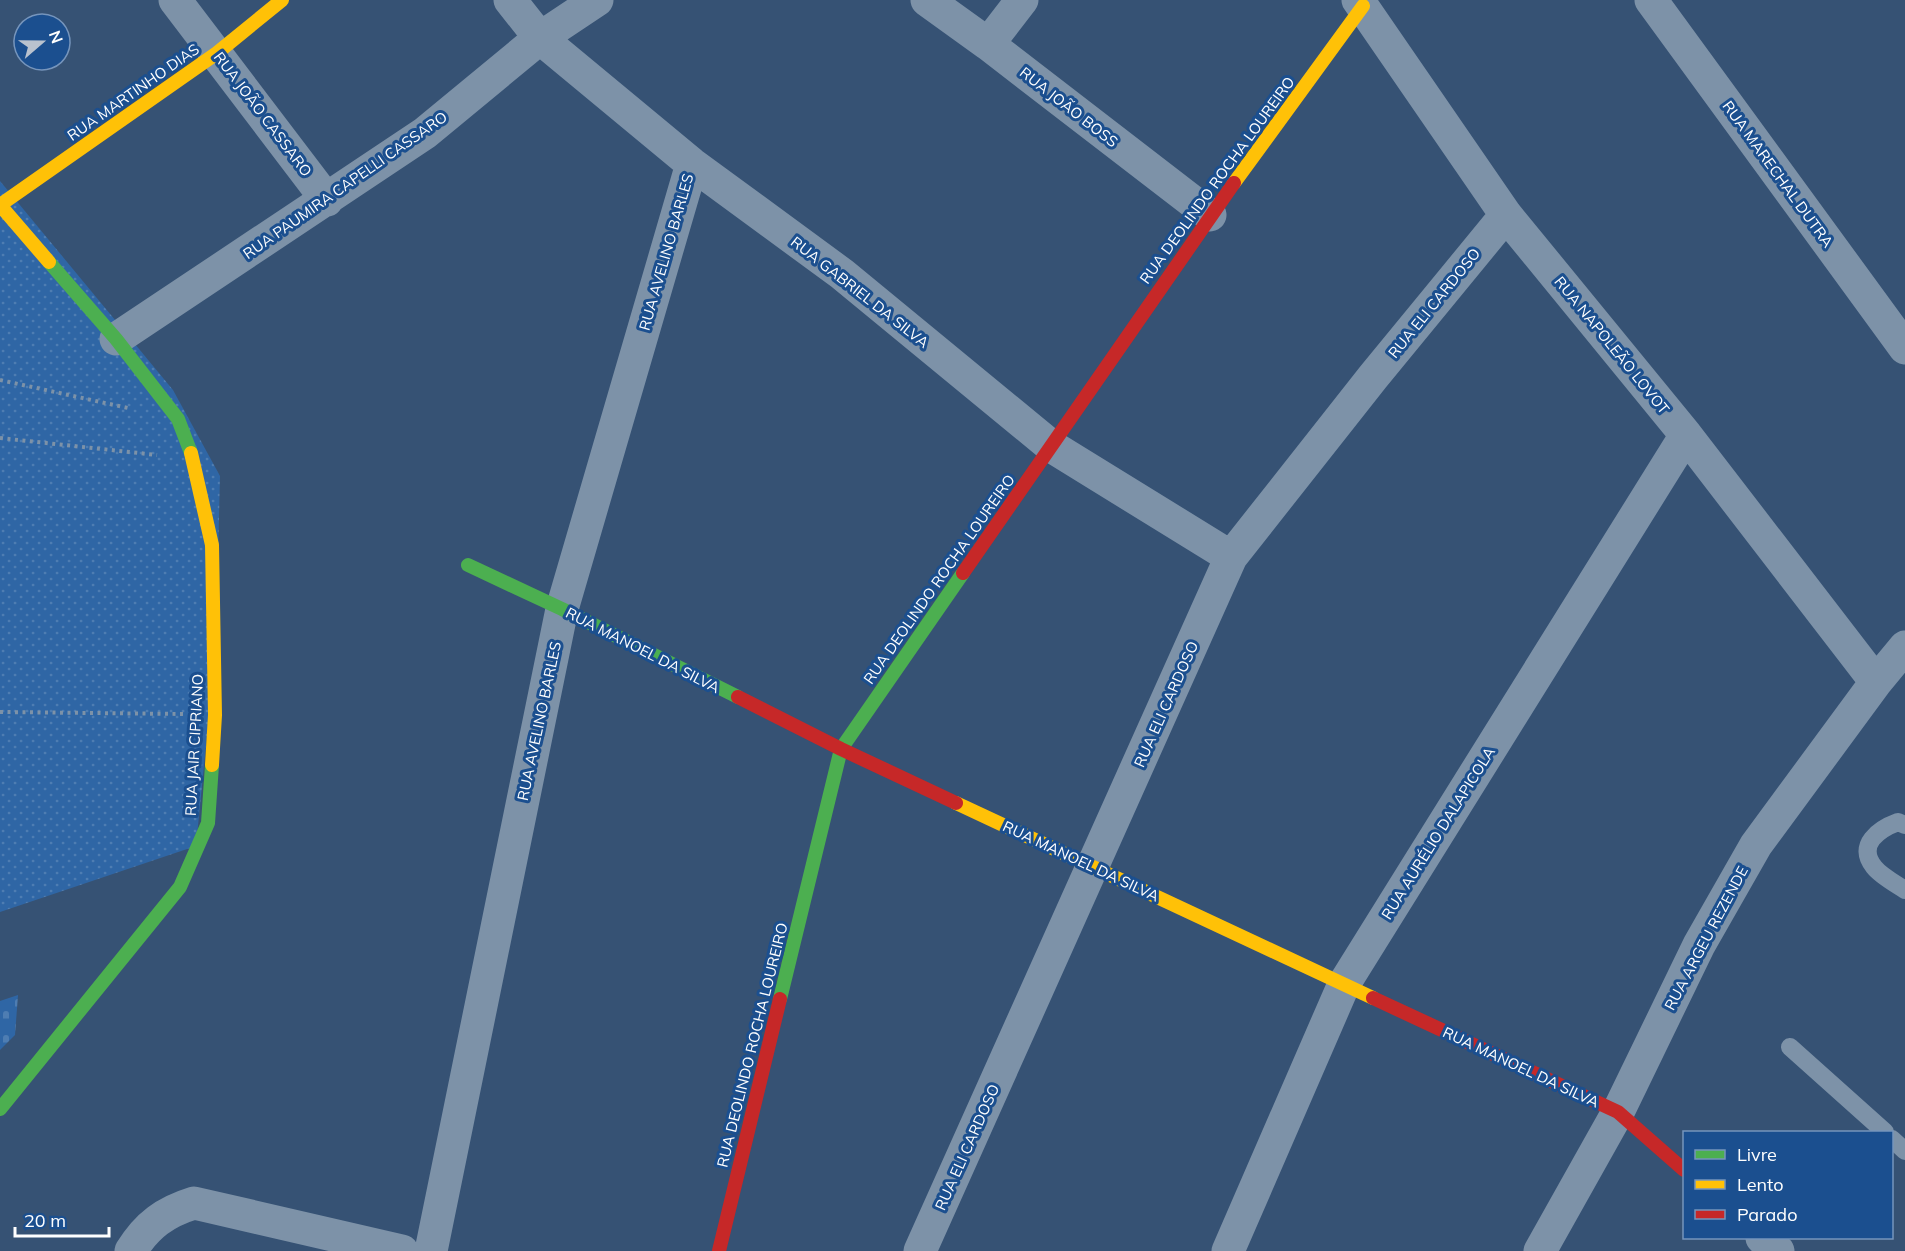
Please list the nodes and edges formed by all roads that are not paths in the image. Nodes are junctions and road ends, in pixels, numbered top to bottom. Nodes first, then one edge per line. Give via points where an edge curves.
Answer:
1 (175, 0) edge
2 (282, 0) edge
3 (510, 0) edge
4 (597, 0) edge
5 (927, 0) edge
6 (1022, 0) edge
7 (1651, 0) edge
8 (1361, 3) edge
9 (540, 38) junction
10 (987, 44) junction
11 (217, 53) junction
12 (692, 164) junction
13 (327, 200) junction
14 (0, 205) edge
15 (1210, 215) junction
16 (1506, 215) junction
17 (116, 339) junction
18 (1905, 348) edge
19 (1686, 435) junction
20 (1051, 446) junction
21 (1231, 557) junction
22 (468, 565) dead end
23 (562, 609) junction
24 (1905, 647) edge
25 (1876, 682) junction
26 (841, 749) junction
27 (1905, 825) edge
28 (1093, 867) junction
29 (1905, 890) edge
30 (1344, 984) junction
31 (1790, 1047) dead end
32 (0, 1109) edge
33 (1618, 1112) junction
34 (1884, 1131) edge
35 (1893, 1140) edge
36 (1905, 1151) edge
37 (1683, 1169) edge
38 (1763, 1239) edge
39 (131, 1250) edge
40 (402, 1251) edge
41 (431, 1251) edge
42 (719, 1251) edge
43 (920, 1251) edge
44 (1228, 1251) edge
45 (1540, 1251) edge
46 (1778, 1251) edge

1 - 11 street, RUA JOÃO CASSARO
2 - 11 street, RUA MARTINHO DIAS
3 - 9 street, RUA GABRIEL DA SILVA
4 - 9 street, RUA PAUMIRA CAPELLI CASSARO
5 - 10 street, RUA JOÃO BOSS
6 - 10 street
7 - 18 street, RUA MARECHAL DUTRA
8 - 15 street, RUA DEOLINDO ROCHA LOUREIRO
8 - 16 street, RUA NAPOLEÃO LOVOT
9 - 12 street, RUA GABRIEL DA SILVA
9 - 13 street, RUA PAUMIRA CAPELLI CASSARO via 425,134
10 - 15 street, RUA JOÃO BOSS
11 - 13 street, RUA JOÃO CASSARO
11 - 14 street, RUA MARTINHO DIAS
12 - 20 street, RUA GABRIEL DA SILVA via 842,274
12 - 23 street, RUA AVELINO BARLES
13 - 17 street, RUA PAUMIRA CAPELLI CASSARO
14 - 17 street, RUA JAIR CIPRIANO
15 - 20 street, RUA DEOLINDO ROCHA LOUREIRO
16 - 19 street, RUA NAPOLEÃO LOVOT
16 - 21 street, RUA ELI CARDOSO
17 - 32 street, RUA JAIR CIPRIANO via 178,419 193,459 212,545 215,715 208,823 180,887
19 - 25 street, RUA NAPOLEÃO LOVOT
19 - 30 street, RUA AURÉLIO DALAPICOLA
20 - 21 street, RUA GABRIEL DA SILVA
20 - 26 street, RUA DEOLINDO ROCHA LOUREIRO
21 - 28 street, RUA ELI CARDOSO
22 - 23 street, RUA MANOEL DA SILVA
23 - 26 street, RUA MANOEL DA SILVA
23 - 41 street, RUA AVELINO BARLES
24 - 25 street, RUA ARGEU REZENDE
25 - 33 street, RUA ARGEU REZENDE via 1756,845 1699,945
26 - 28 street, RUA MANOEL DA SILVA
26 - 42 street, RUA DEOLINDO ROCHA LOUREIRO
27 - 29 lane via 1898,822 1883,828 1870,839 1868,854 1874,867
28 - 30 street, RUA MANOEL DA SILVA
28 - 43 street, RUA ELI CARDOSO
30 - 33 street, RUA MANOEL DA SILVA
30 - 44 street, RUA AURÉLIO DALAPICOLA
31 - 34 lane
33 - 37 street, RUA MANOEL DA SILVA
33 - 45 street, RUA ARGEU REZENDE
35 - 36 lane
38 - 46 street
39 - 40 street via 155,1221 194,1203

